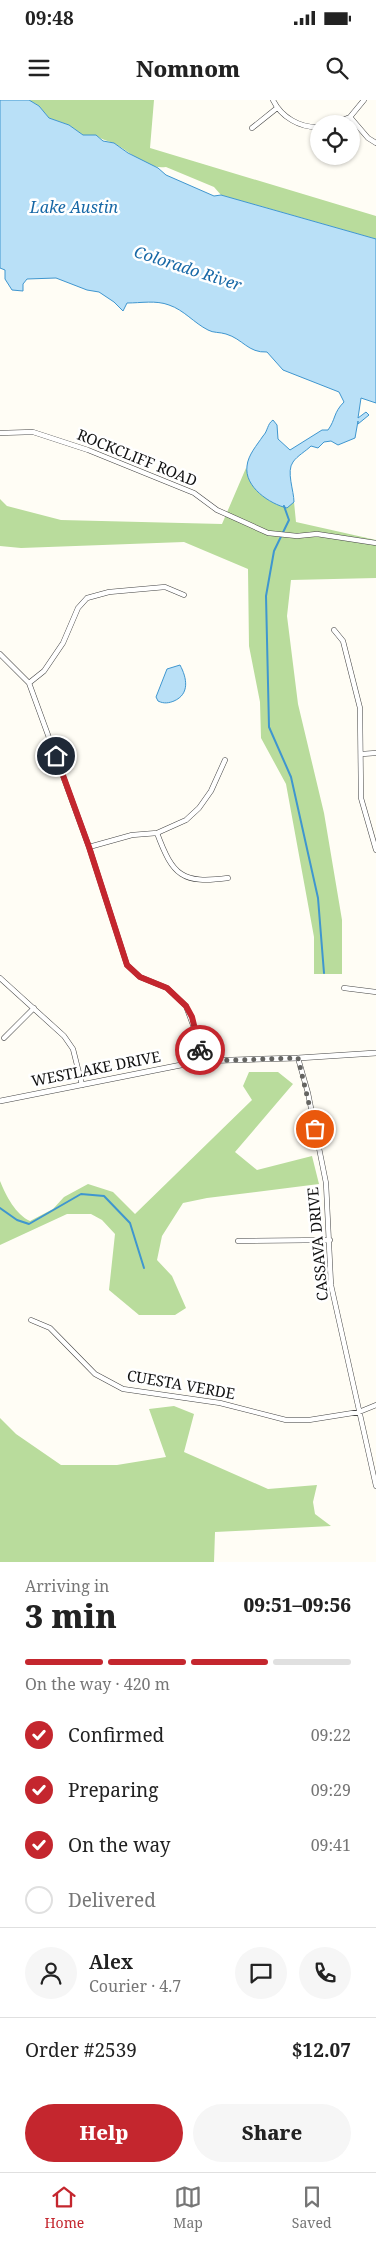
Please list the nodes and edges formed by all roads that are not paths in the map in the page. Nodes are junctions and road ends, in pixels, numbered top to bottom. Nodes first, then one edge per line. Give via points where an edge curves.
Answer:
1 (273, 100) edge
2 (364, 100) edge
3 (277, 108) junction
4 (352, 115) edge
5 (310, 125) edge
6 (252, 128) dead end
7 (360, 129) edge
8 (376, 143) edge
9 (0, 433) edge
10 (376, 543) edge
11 (184, 595) dead end
12 (334, 630) dead end
13 (0, 654) edge
14 (29, 682) junction
15 (362, 754) junction
16 (376, 754) edge
17 (225, 760) dead end
18 (157, 833) junction
19 (89, 847) junction
20 (376, 850) edge
21 (228, 878) dead end
22 (0, 978) edge
23 (344, 988) dead end
24 (376, 992) edge
25 (34, 1008) junction
26 (4, 1038) dead end
27 (376, 1053) edge
28 (298, 1058) junction
29 (202, 1061) junction
30 (82, 1084) junction
31 (0, 1101) edge
32 (330, 1240) junction
33 (238, 1241) dead end
34 (31, 1320) dead end
35 (376, 1405) edge
36 (359, 1412) junction
37 (376, 1486) edge

1 - 3 street
2 - 4 street
3 - 5 street via 294,122
3 - 6 street
7 - 8 street
9 - 10 street, ROCKCLIFF ROAD via 33,432 88,450 194,493 217,510 268,533 317,534
11 - 14 street via 165,587 109,592 87,598 78,608 63,643 44,671
12 - 15 street via 343,641 360,708
13 - 14 street
14 - 19 street
15 - 16 street
15 - 20 street via 361,798
17 - 18 street via 199,808 186,820
18 - 19 street via 132,835
18 - 21 street via 165,855 186,878 204,882
19 - 29 street via 127,965 140,977 167,988 186,1006
22 - 25 street
23 - 24 street
25 - 26 street
25 - 30 street via 73,1049
27 - 28 street, WESTLAKE DRIVE
28 - 29 street, WESTLAKE DRIVE
28 - 32 street, CASSAVA DRIVE via 326,1183
29 - 30 street, WESTLAKE DRIVE
30 - 31 street, WESTLAKE DRIVE
32 - 33 street
32 - 36 street, CASSAVA DRIVE via 331,1286
34 - 36 street, CUESTA VERDE via 50,1328 95,1374 123,1389 220,1403 286,1420 309,1420
35 - 36 street, CUESTA VERDE
36 - 37 street, CASSAVA DRIVE

